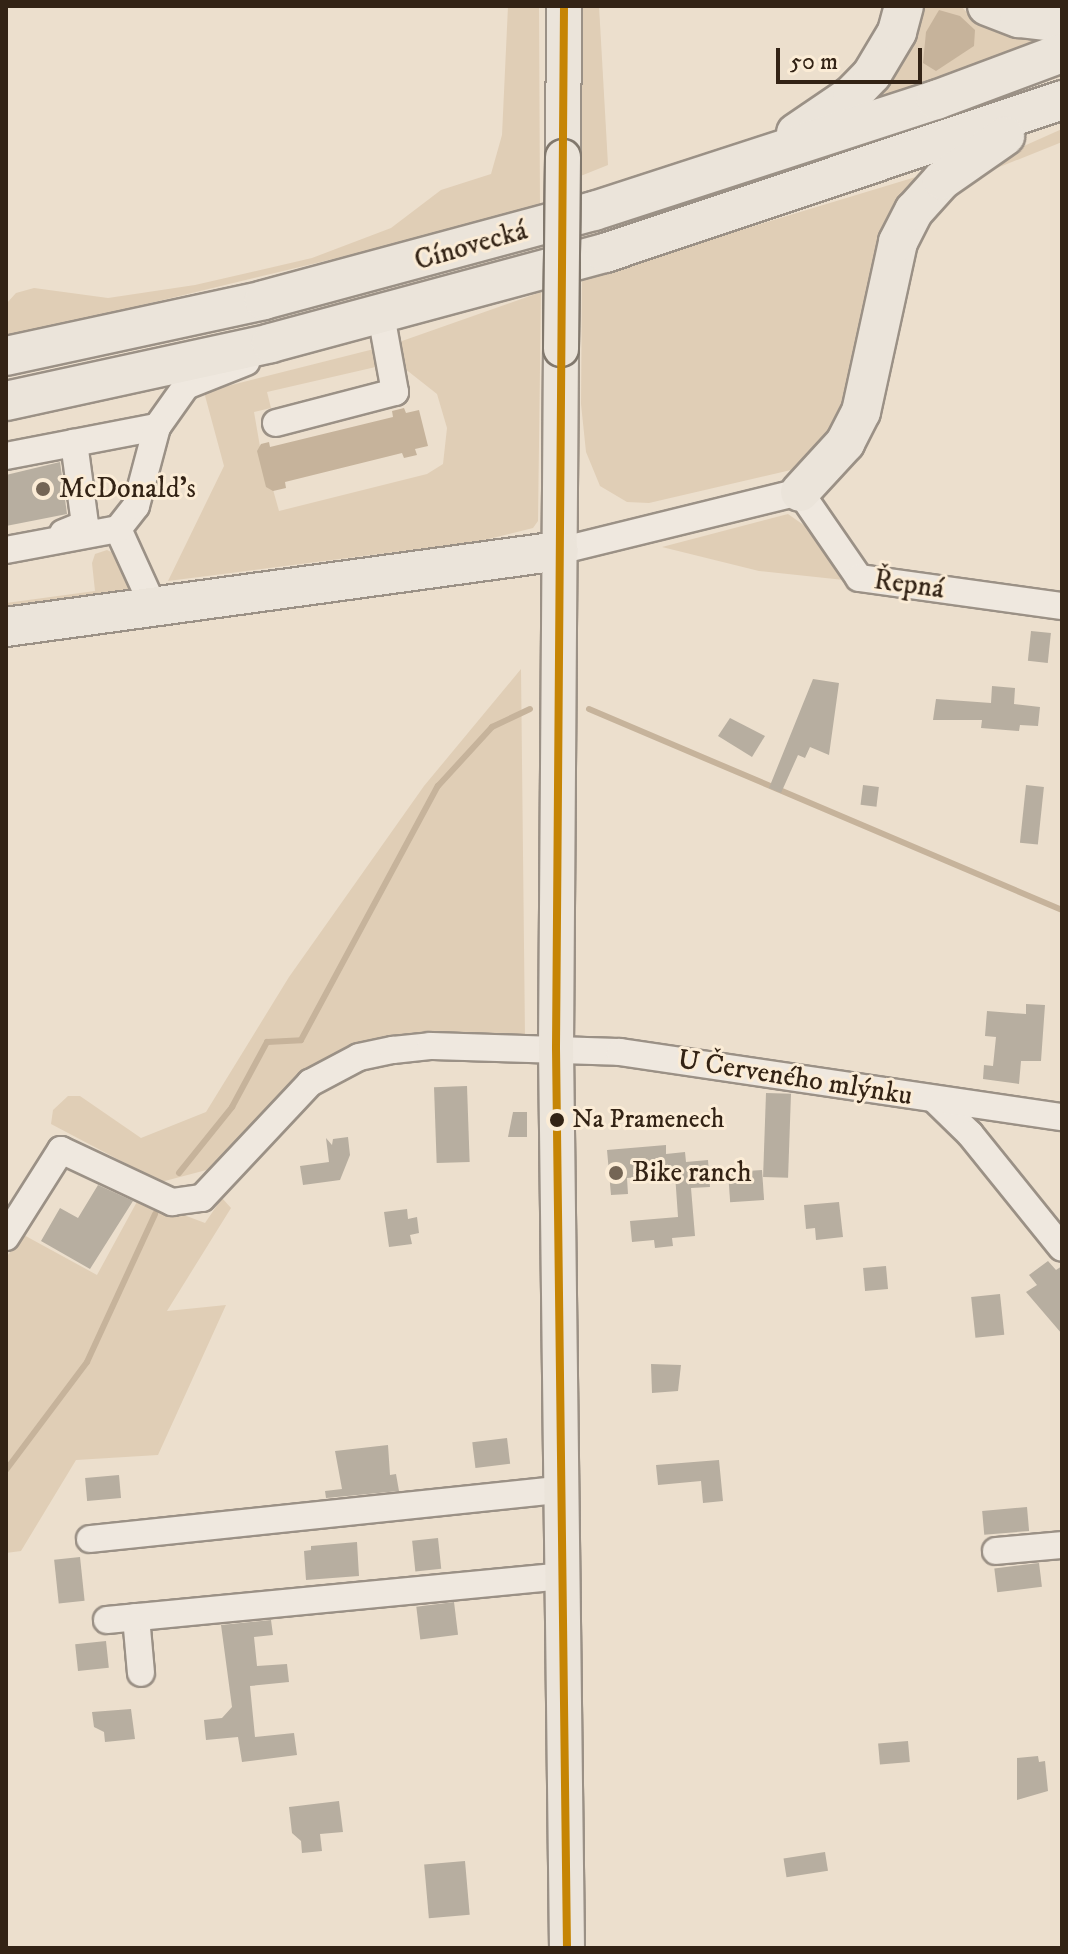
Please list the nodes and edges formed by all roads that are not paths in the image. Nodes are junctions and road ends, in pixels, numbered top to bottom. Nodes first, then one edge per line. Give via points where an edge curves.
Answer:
1 (564, 6) edge
2 (904, 6) edge
3 (987, 6) edge
4 (1062, 23) edge
5 (1062, 53) edge
6 (1059, 101) edge
7 (756, 161) junction
8 (381, 315) junction
9 (330, 328) junction
10 (6, 356) edge
11 (6, 401) edge
12 (276, 423) dead end
13 (157, 427) junction
14 (74, 443) junction
15 (6, 456) edge
16 (800, 492) junction
17 (118, 529) junction
18 (6, 549) edge
19 (559, 551) junction
20 (1062, 606) edge
21 (154, 608) junction
22 (6, 627) edge
23 (556, 1048) junction
24 (935, 1100) junction
25 (1062, 1117) edge
26 (6, 1237) edge
27 (1062, 1248) edge
28 (560, 1490) junction
29 (90, 1539) dead end
30 (1062, 1545) edge
31 (996, 1551) dead end
32 (560, 1576) junction
33 (136, 1617) junction
34 (107, 1620) dead end
35 (141, 1673) dead end
36 (567, 1948) edge

1 - 19 main road, bridge
2 - 7 highway via 892,43 852,95
3 - 4 highway via 1019,18
5 - 7 highway, Cínovecká
6 - 8 highway, Cínovecká via 739,211
6 - 16 highway via 942,180 914,211 898,242 861,412 845,443
7 - 10 highway, Cínovecká via 374,273
8 - 9 highway, Cínovecká
8 - 12 street via 395,392
9 - 11 highway, Cínovecká
9 - 13 street via 186,386
13 - 14 street
13 - 17 street via 136,506
14 - 15 street
14 - 18 street via 85,524
16 - 19 street
16 - 20 street, Řepná via 859,578
17 - 18 street
17 - 21 street
19 - 21 highway
19 - 23 main road
21 - 22 highway
23 - 24 street, U Červeného mlýnku
23 - 26 street via 430,1046 359,1057 310,1083 224,1180 202,1198 184,1203 158,1197 61,1150
23 - 28 main road
24 - 25 street
24 - 27 street, U Červeného mlýnku via 970,1134
28 - 29 street
28 - 32 main road
30 - 31 street
32 - 33 street
32 - 36 main road
33 - 34 street
33 - 35 street

